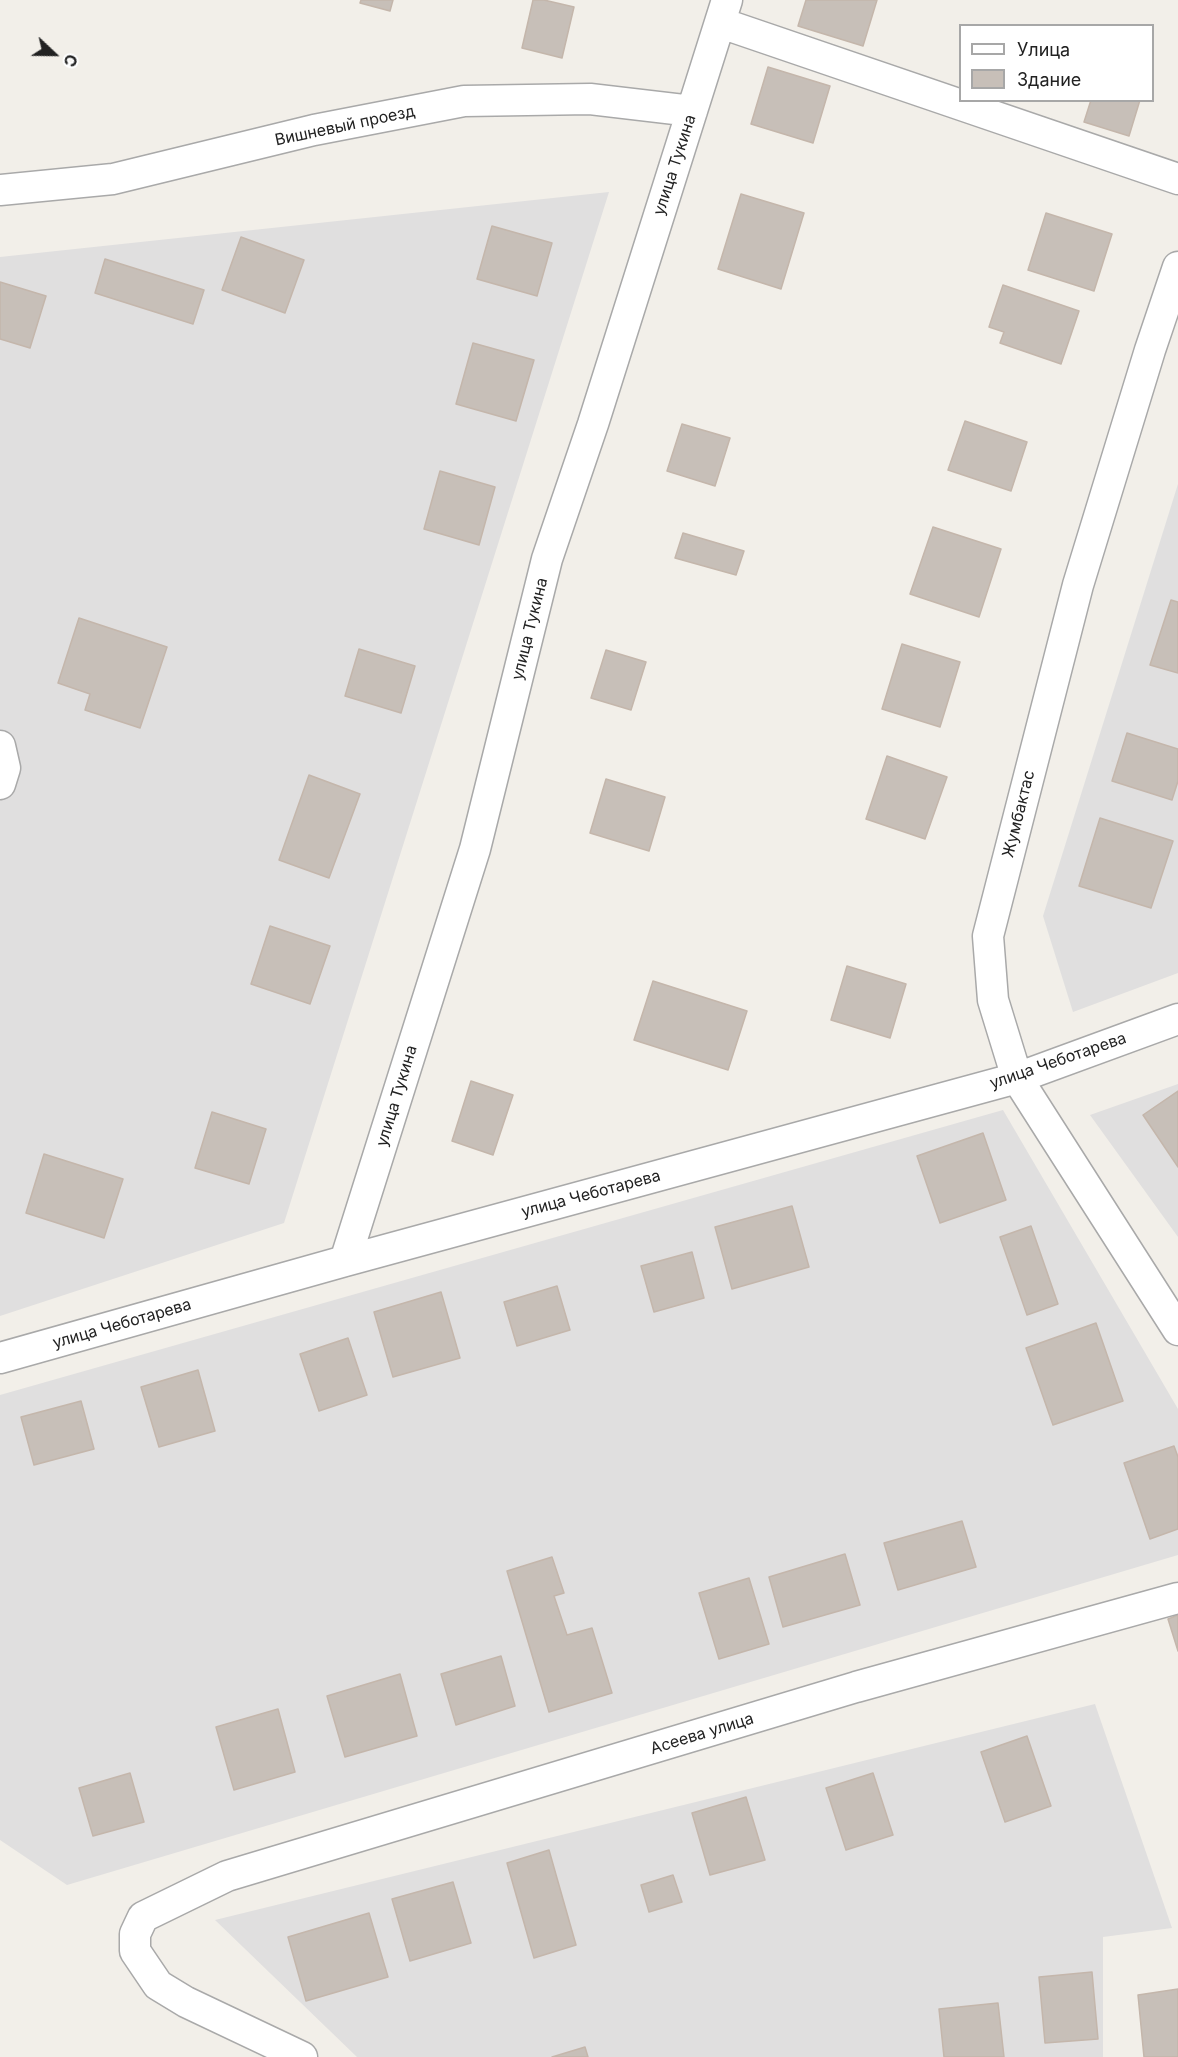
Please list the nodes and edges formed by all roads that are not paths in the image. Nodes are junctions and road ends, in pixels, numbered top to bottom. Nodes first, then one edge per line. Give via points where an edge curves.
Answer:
1 (724, 11) edge
2 (959, 98) edge
3 (970, 102) edge
4 (692, 111) junction
5 (1178, 179) edge
6 (0, 190) edge
7 (1178, 267) edge
8 (0, 746) edge
9 (0, 784) edge
10 (1178, 1019) edge
11 (1017, 1078) junction
12 (345, 1261) junction
13 (1178, 1330) edge
14 (0, 1358) edge
15 (1178, 1598) edge
16 (303, 2057) edge

1 - 2 street
1 - 4 street, улица Тукина
3 - 5 street
4 - 6 street, Вишневый проезд via 590,99 464,101 314,130 113,179
4 - 12 street, улица Тукина via 548,560 475,849
7 - 11 street, Жумбактас via 1077,585 988,936 993,1000
8 - 9 street via 5,768
10 - 11 street, улица Чеботарева
11 - 12 street, улица Чеботарева
11 - 13 street, Жумбактас
12 - 14 street, улица Чеботарева
15 - 16 street, Асеева улица via 856,1687 227,1876 142,1917 135,1934 135,1951 158,1985

